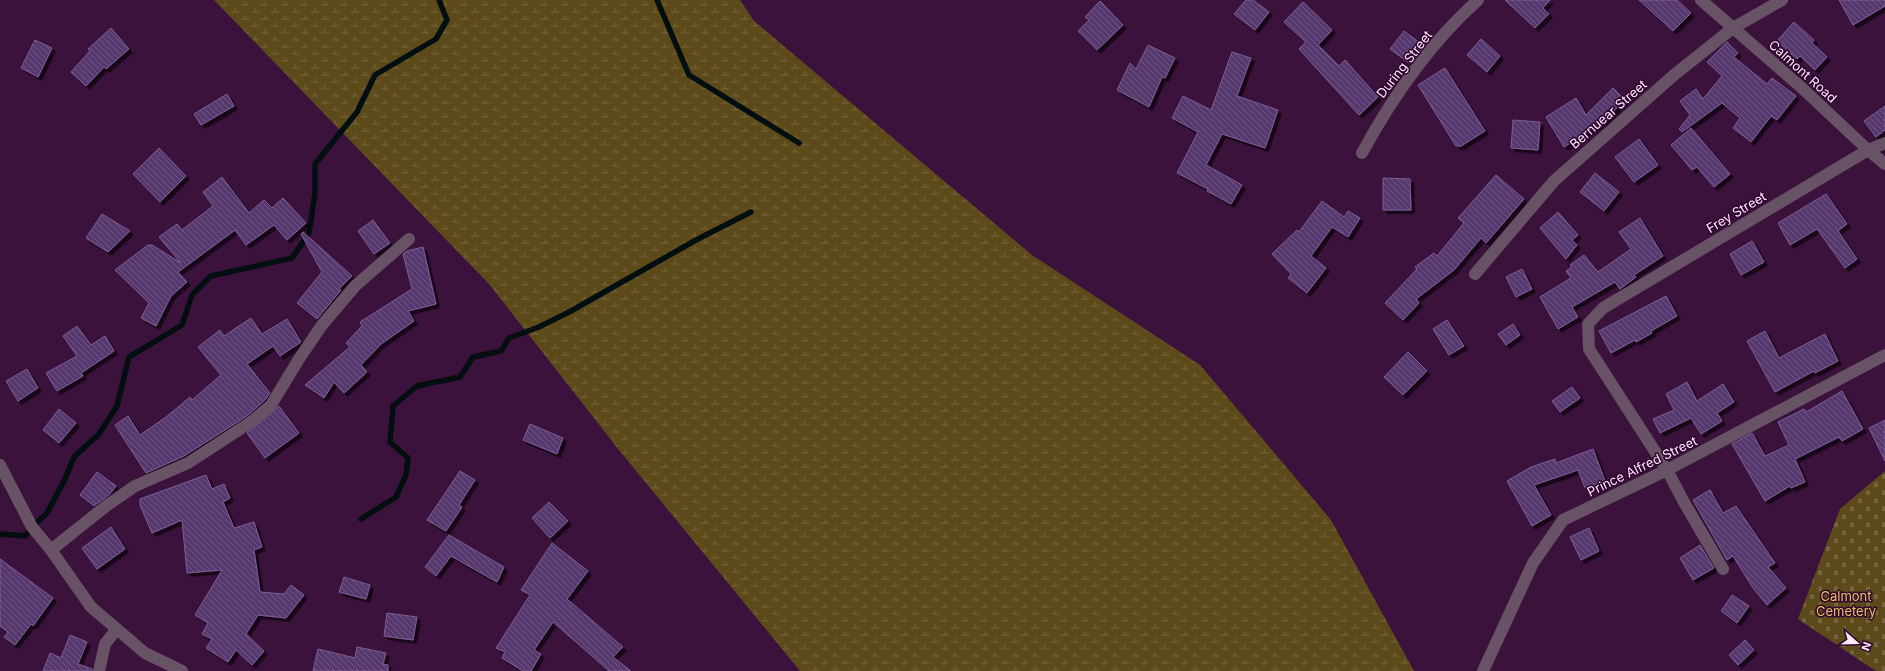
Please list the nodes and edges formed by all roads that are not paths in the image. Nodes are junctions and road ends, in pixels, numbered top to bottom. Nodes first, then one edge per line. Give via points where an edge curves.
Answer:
1 (1478, 0) edge
2 (1701, 0) edge
3 (1782, 0) edge
4 (1733, 28) junction
5 (1885, 143) edge
6 (1868, 150) junction
7 (1362, 153) dead end
8 (1885, 164) edge
9 (409, 239) dead end
10 (1475, 274) dead end
11 (1885, 355) edge
12 (0, 465) edge
13 (1667, 470) junction
14 (51, 550) junction
15 (1723, 569) dead end
16 (116, 630) junction
17 (99, 671) edge
18 (182, 671) edge
19 (1483, 671) edge

1 - 7 street, During Street via 1464,12 1413,73 1381,117
2 - 4 street, Calmont Road
3 - 4 street, Bernuear Street
4 - 6 street, Calmont Road
4 - 10 street, Bernuear Street via 1674,75 1554,181
5 - 6 street, Frey Street
6 - 8 street, Calmont Road
6 - 13 street, Frey Street via 1603,308 1588,324 1589,348
9 - 14 street via 355,286 322,325 271,405 251,422 188,463 135,486
11 - 13 street, Prince Alfred Street
12 - 14 street via 32,527
13 - 15 street, Frey Street
13 - 19 street, Prince Alfred Street via 1563,520 1532,563
14 - 16 street via 90,607
16 - 17 street via 106,644
16 - 18 street via 145,652

